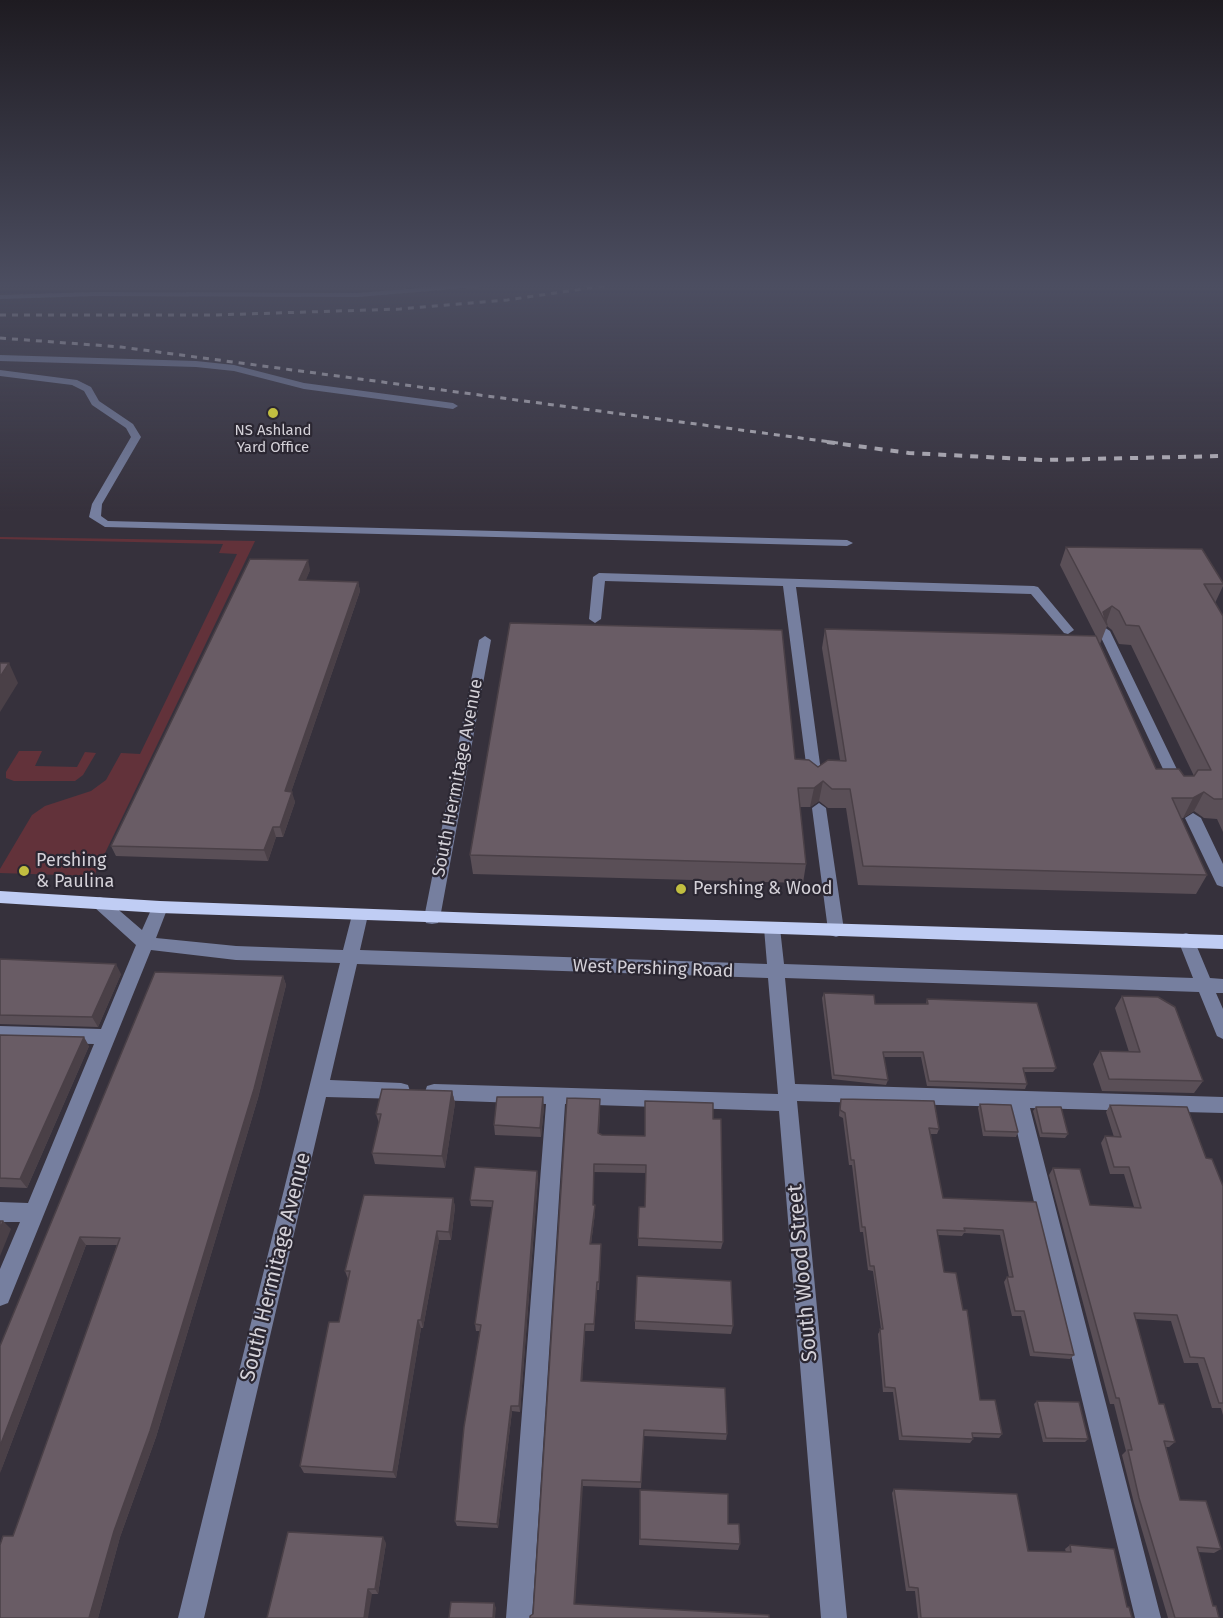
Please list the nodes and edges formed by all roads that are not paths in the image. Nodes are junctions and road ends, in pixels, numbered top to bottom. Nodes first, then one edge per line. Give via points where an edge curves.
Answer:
1 (86, 361) edge
2 (0, 373) edge
3 (453, 406) dead end
4 (847, 543) dead end
5 (789, 583) junction
6 (595, 619) dead end
7 (1068, 630) dead end
8 (1104, 631) edge
9 (485, 639) dead end
10 (815, 779) edge
11 (1179, 789) edge
12 (819, 808) edge
13 (1193, 818) edge
14 (1223, 882) edge
15 (0, 897) edge
16 (100, 903) junction
17 (160, 907) junction
18 (360, 915) junction
19 (432, 918) junction
20 (772, 928) junction
21 (836, 930) junction
22 (1186, 940) junction
23 (1223, 942) edge
24 (145, 944) junction
25 (350, 958) junction
26 (776, 973) junction
27 (1204, 986) junction
28 (1223, 986) edge
29 (1223, 1031) edge
30 (0, 1034) edge
31 (107, 1037) junction
32 (319, 1088) junction
33 (556, 1096) junction
34 (787, 1098) junction
35 (1018, 1099) junction
36 (1223, 1105) edge
37 (0, 1212) edge
38 (34, 1213) junction
39 (0, 1295) edge
40 (191, 1618) edge
41 (519, 1618) edge
42 (834, 1618) edge
43 (1148, 1618) edge

1 - 3 street via 206,364 304,386
2 - 4 street via 74,382 88,389 95,403 130,426 136,437 97,504 95,517 105,524
5 - 6 street via 599,577
5 - 7 street via 1034,590
5 - 10 street
8 - 11 street
9 - 19 street, South Hermitage Avenue
12 - 21 street
13 - 14 street
15 - 16 main road
16 - 17 main road
16 - 24 street
17 - 18 main road
17 - 24 street
18 - 19 main road
18 - 25 street, South Hermitage Avenue
19 - 20 main road
20 - 21 main road
20 - 26 street, South Wood Street
21 - 22 main road
22 - 23 main road
22 - 27 street
24 - 25 street, West Pershing Road
24 - 31 street
25 - 26 street, West Pershing Road
25 - 32 street, South Hermitage Avenue
26 - 27 street, West Pershing Road
26 - 34 street, South Wood Street
27 - 28 street, West Pershing Road
27 - 29 street
30 - 31 street
31 - 38 street
32 - 33 street
32 - 40 street, South Hermitage Avenue
33 - 34 street
33 - 41 street
34 - 35 street
34 - 42 street, South Wood Street
35 - 36 street
35 - 43 street
37 - 38 street
38 - 39 street

